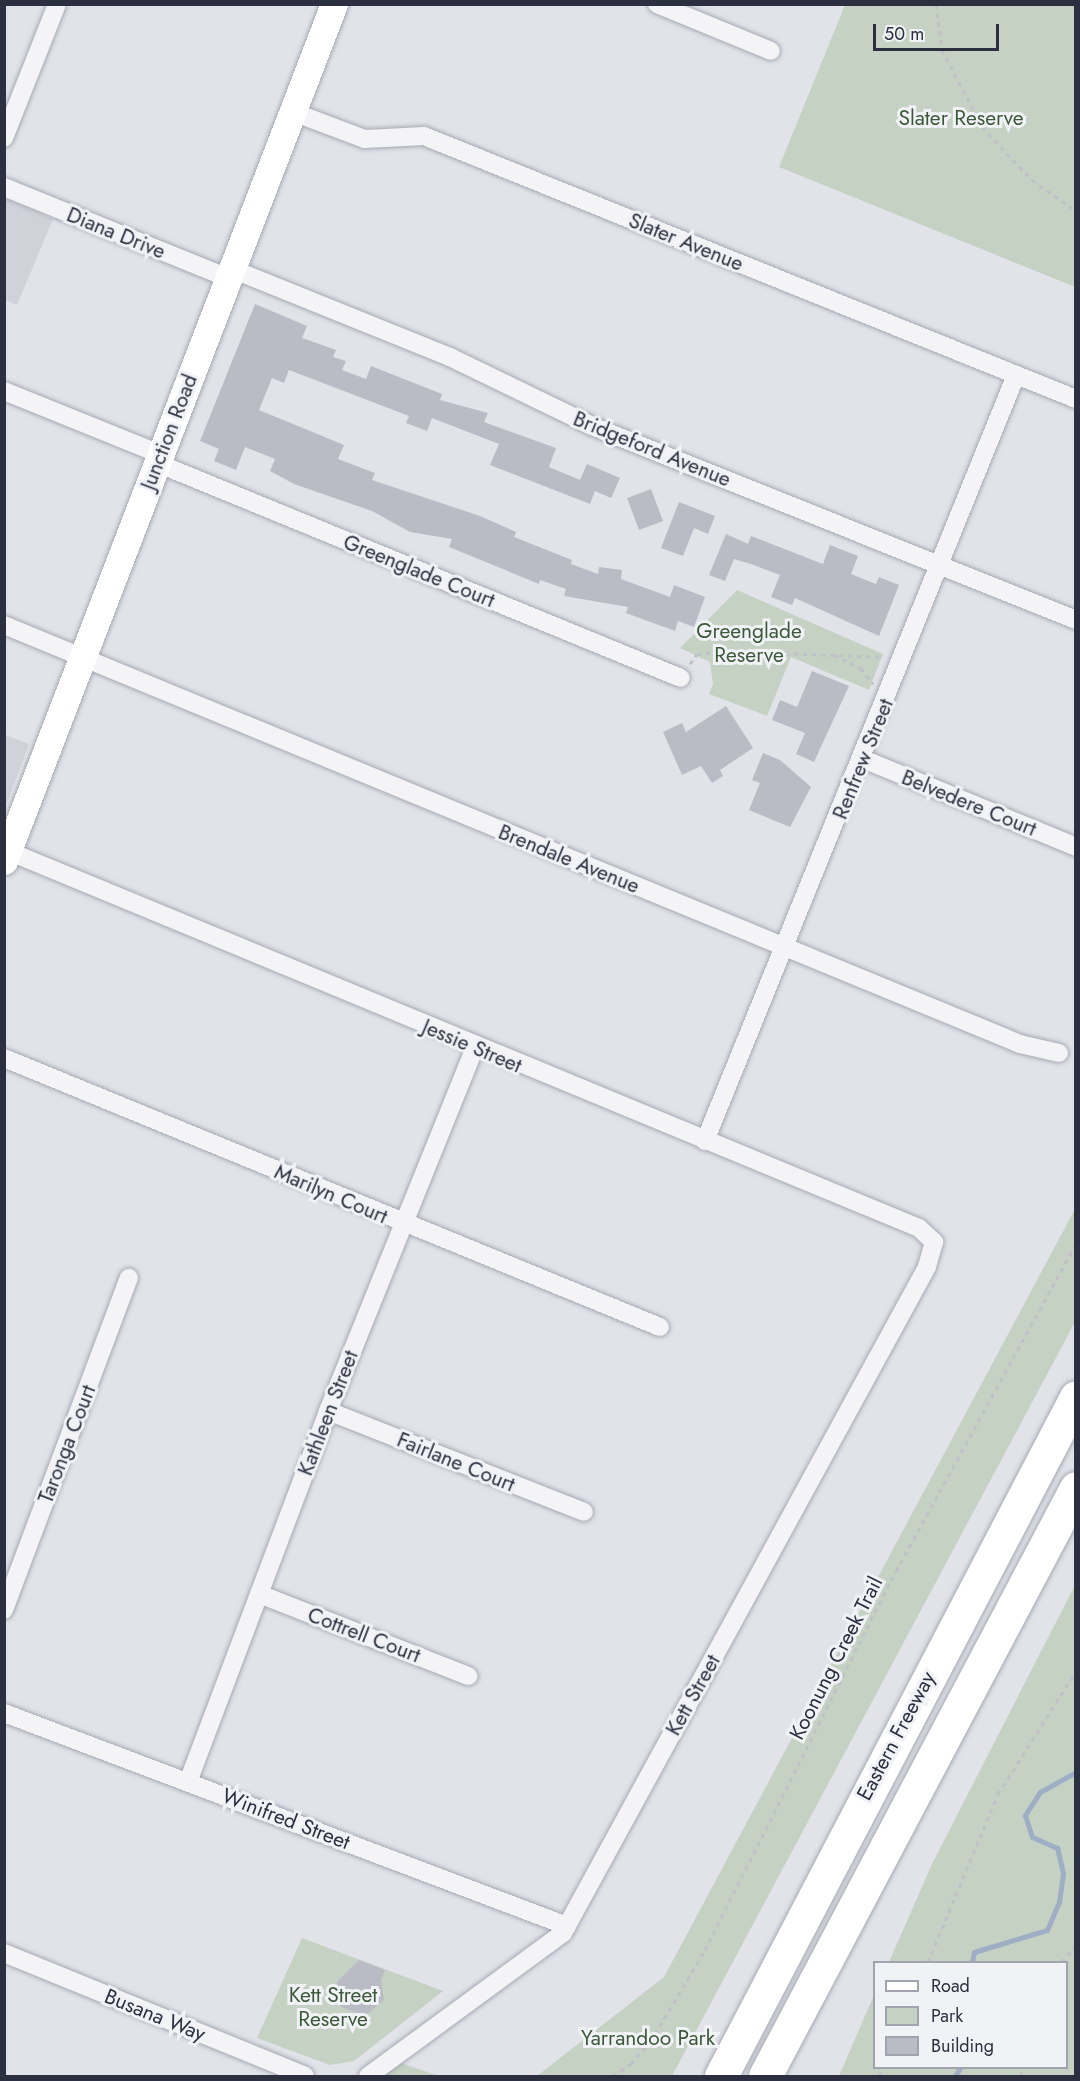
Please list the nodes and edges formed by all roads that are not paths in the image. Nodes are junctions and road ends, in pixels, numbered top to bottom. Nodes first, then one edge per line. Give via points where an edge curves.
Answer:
1 (57, 4) edge
2 (334, 4) edge
3 (657, 4) edge
4 (771, 51) dead end
5 (293, 112) junction
6 (4, 138) edge
7 (4, 188) edge
8 (230, 273) junction
9 (1016, 375) junction
10 (4, 391) edge
11 (1076, 399) edge
12 (159, 458) junction
13 (942, 565) junction
14 (1076, 620) edge
15 (4, 625) edge
16 (82, 658) junction
17 (681, 678) road end
18 (863, 759) junction
19 (1076, 847) edge
20 (6, 856) edge
21 (786, 948) junction
22 (475, 1047) junction
23 (1059, 1053) dead end
24 (4, 1058) edge
25 (705, 1141) junction
26 (403, 1224) junction
27 (934, 1242) joint
28 (129, 1278) dead end
29 (660, 1327) dead end
30 (1076, 1397) edge
31 (328, 1411) junction
32 (1076, 1488) edge
33 (584, 1512) dead end
34 (259, 1594) junction
35 (4, 1610) edge
36 (468, 1676) dead end
37 (4, 1713) edge
38 (188, 1782) junction
39 (806, 1906) junction
40 (851, 1912) junction
41 (567, 1926) junction
42 (4, 1953) edge
43 (305, 2076) edge
44 (368, 2076) edge
45 (715, 2076) edge
46 (720, 2076) edge
47 (765, 2076) edge
48 (783, 2076) edge

1 - 6 street
2 - 5 street, Junction Road
3 - 4 street
5 - 8 street, Junction Road
5 - 9 street, Slater Avenue via 365,139 424,136
7 - 8 street, Diana Drive
8 - 12 street, Junction Road
8 - 13 street, Bridgeford Avenue via 450,357 592,426
9 - 11 street, Slater Avenue
9 - 13 street, Renfrew Street
10 - 12 street, Greenglade Court
12 - 16 street, Junction Road
12 - 17 street, Greenglade Court
13 - 14 street, Bridgeford Avenue
13 - 18 street, Renfrew Street
15 - 16 street, Brendale Avenue
16 - 20 street, Junction Road
16 - 21 street, Brendale Avenue
18 - 19 street, Belvedere Court
18 - 21 street, Renfrew Street
20 - 22 street, Jessie Street
21 - 23 street, Brendale Avenue via 1020,1044
21 - 25 street, Renfrew Street
22 - 25 street, Jessie Street
22 - 26 street, Kathleen Street
24 - 26 street, Marilyn Court
25 - 27 street, Jessie Street via 919,1228
26 - 29 street, Marilyn Court
26 - 31 street, Kathleen Street
27 - 41 street, Kett Street via 927,1267
28 - 35 street, Taronga Court
30 - 39 highway, Eastern Freeway
31 - 33 street, Fairlane Court
31 - 34 street, Kathleen Street
32 - 40 highway, Eastern Freeway
34 - 36 street, Cottrell Court
34 - 38 street, Kathleen Street
37 - 38 street, Winifred Street
38 - 41 street, Winifred Street
39 - 45 highway
39 - 46 highway, Eastern Freeway
40 - 47 highway, Eastern Freeway
40 - 48 highway
41 - 44 street, Kett Street
42 - 43 street, Busana Way

